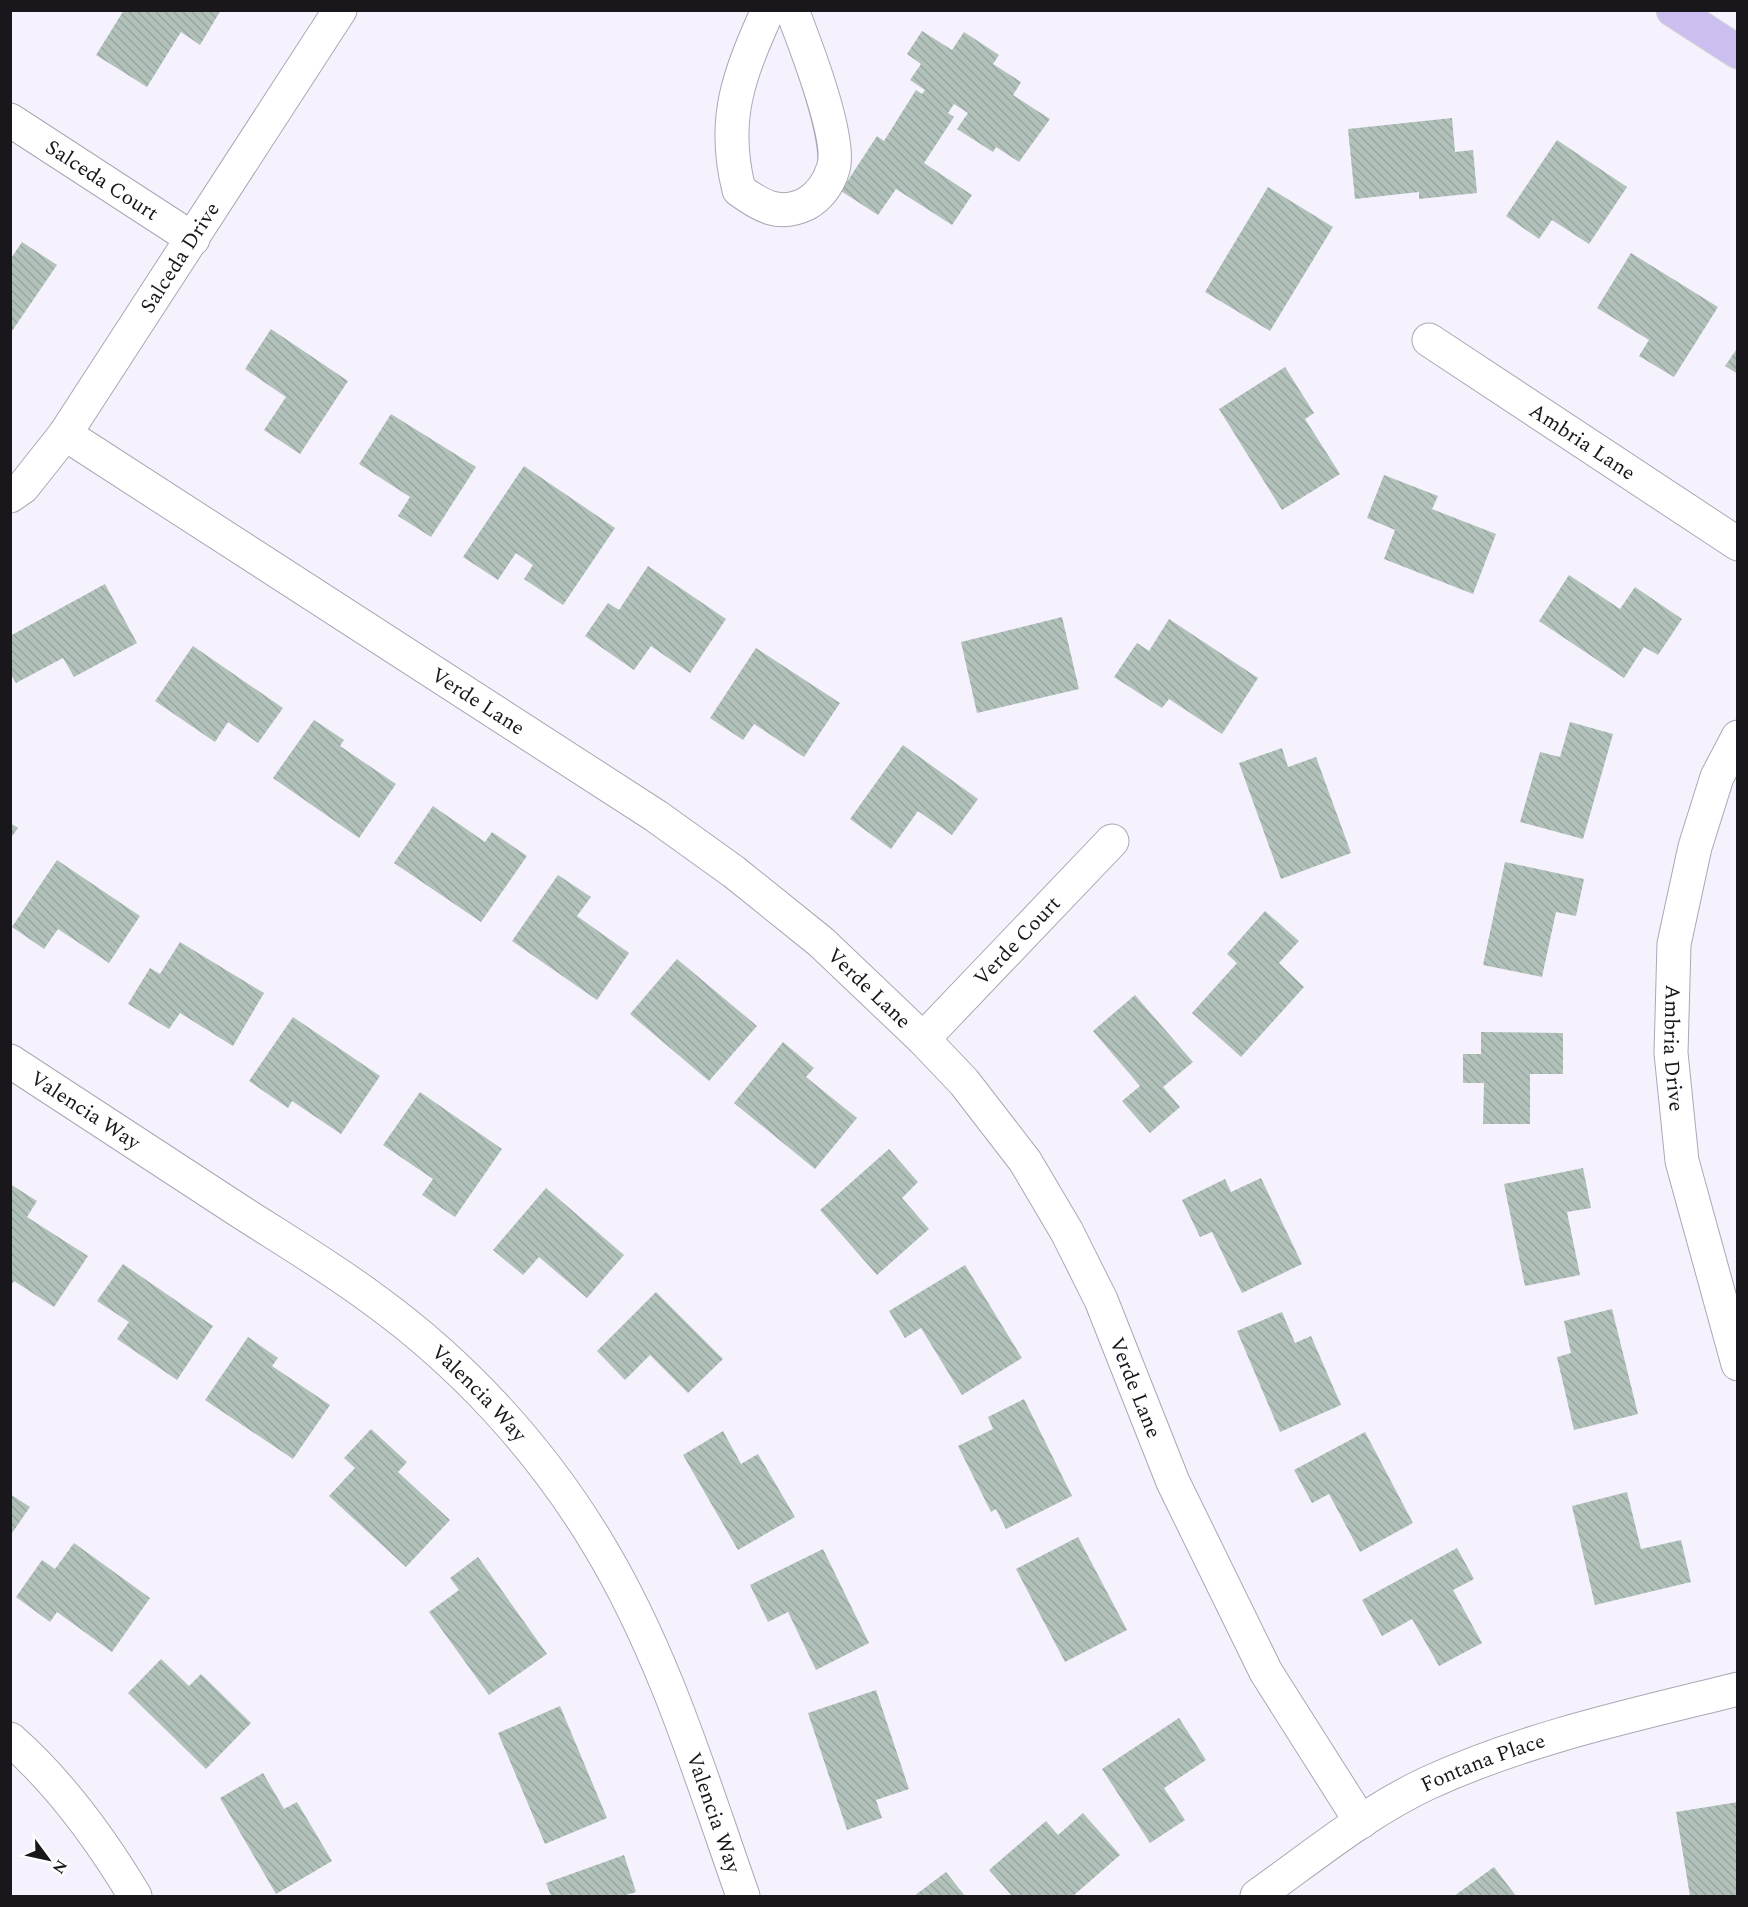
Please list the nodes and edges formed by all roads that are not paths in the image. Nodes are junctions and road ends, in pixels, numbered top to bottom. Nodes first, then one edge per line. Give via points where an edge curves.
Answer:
1 (340, 10) edge
2 (768, 10) edge
3 (792, 10) edge
4 (1674, 10) edge
5 (1737, 52) edge
6 (10, 120) edge
7 (193, 239) junction
8 (1429, 340) dead end
9 (65, 434) junction
10 (10, 496) edge
11 (1737, 544) edge
12 (1737, 737) edge
13 (1112, 841) dead end
14 (923, 1039) junction
15 (10, 1061) edge
16 (1737, 1364) edge
17 (1737, 1689) edge
18 (10, 1739) edge
19 (1361, 1822) junction
20 (135, 1896) edge
21 (743, 1896) edge
22 (1257, 1896) edge

1 - 7 street, Salceda Drive
2 - 3 street via 735,94 730,133 739,190 762,207 784,211 819,196 834,168 830,122
4 - 5 main road
6 - 7 street, Salceda Court
7 - 9 street, Salceda Drive
8 - 11 street, Ambria Lane
9 - 10 street, Salceda Drive via 23,487
9 - 14 street, Verde Lane via 656,816 734,872 820,942
12 - 16 street, Ambria Drive via 1717,777 1695,847 1674,944 1671,1053 1682,1161
13 - 14 street, Verde Court
14 - 19 street, Verde Lane via 964,1082 1025,1161 1067,1232 1101,1300 1173,1482 1266,1672
15 - 21 street, Valencia Way via 373,1298 440,1352 510,1423 598,1544 645,1633 684,1729
17 - 19 street, Fontana Place via 1621,1718 1479,1762 1426,1784
18 - 20 street via 73,1807
19 - 22 street, Fontana Place

